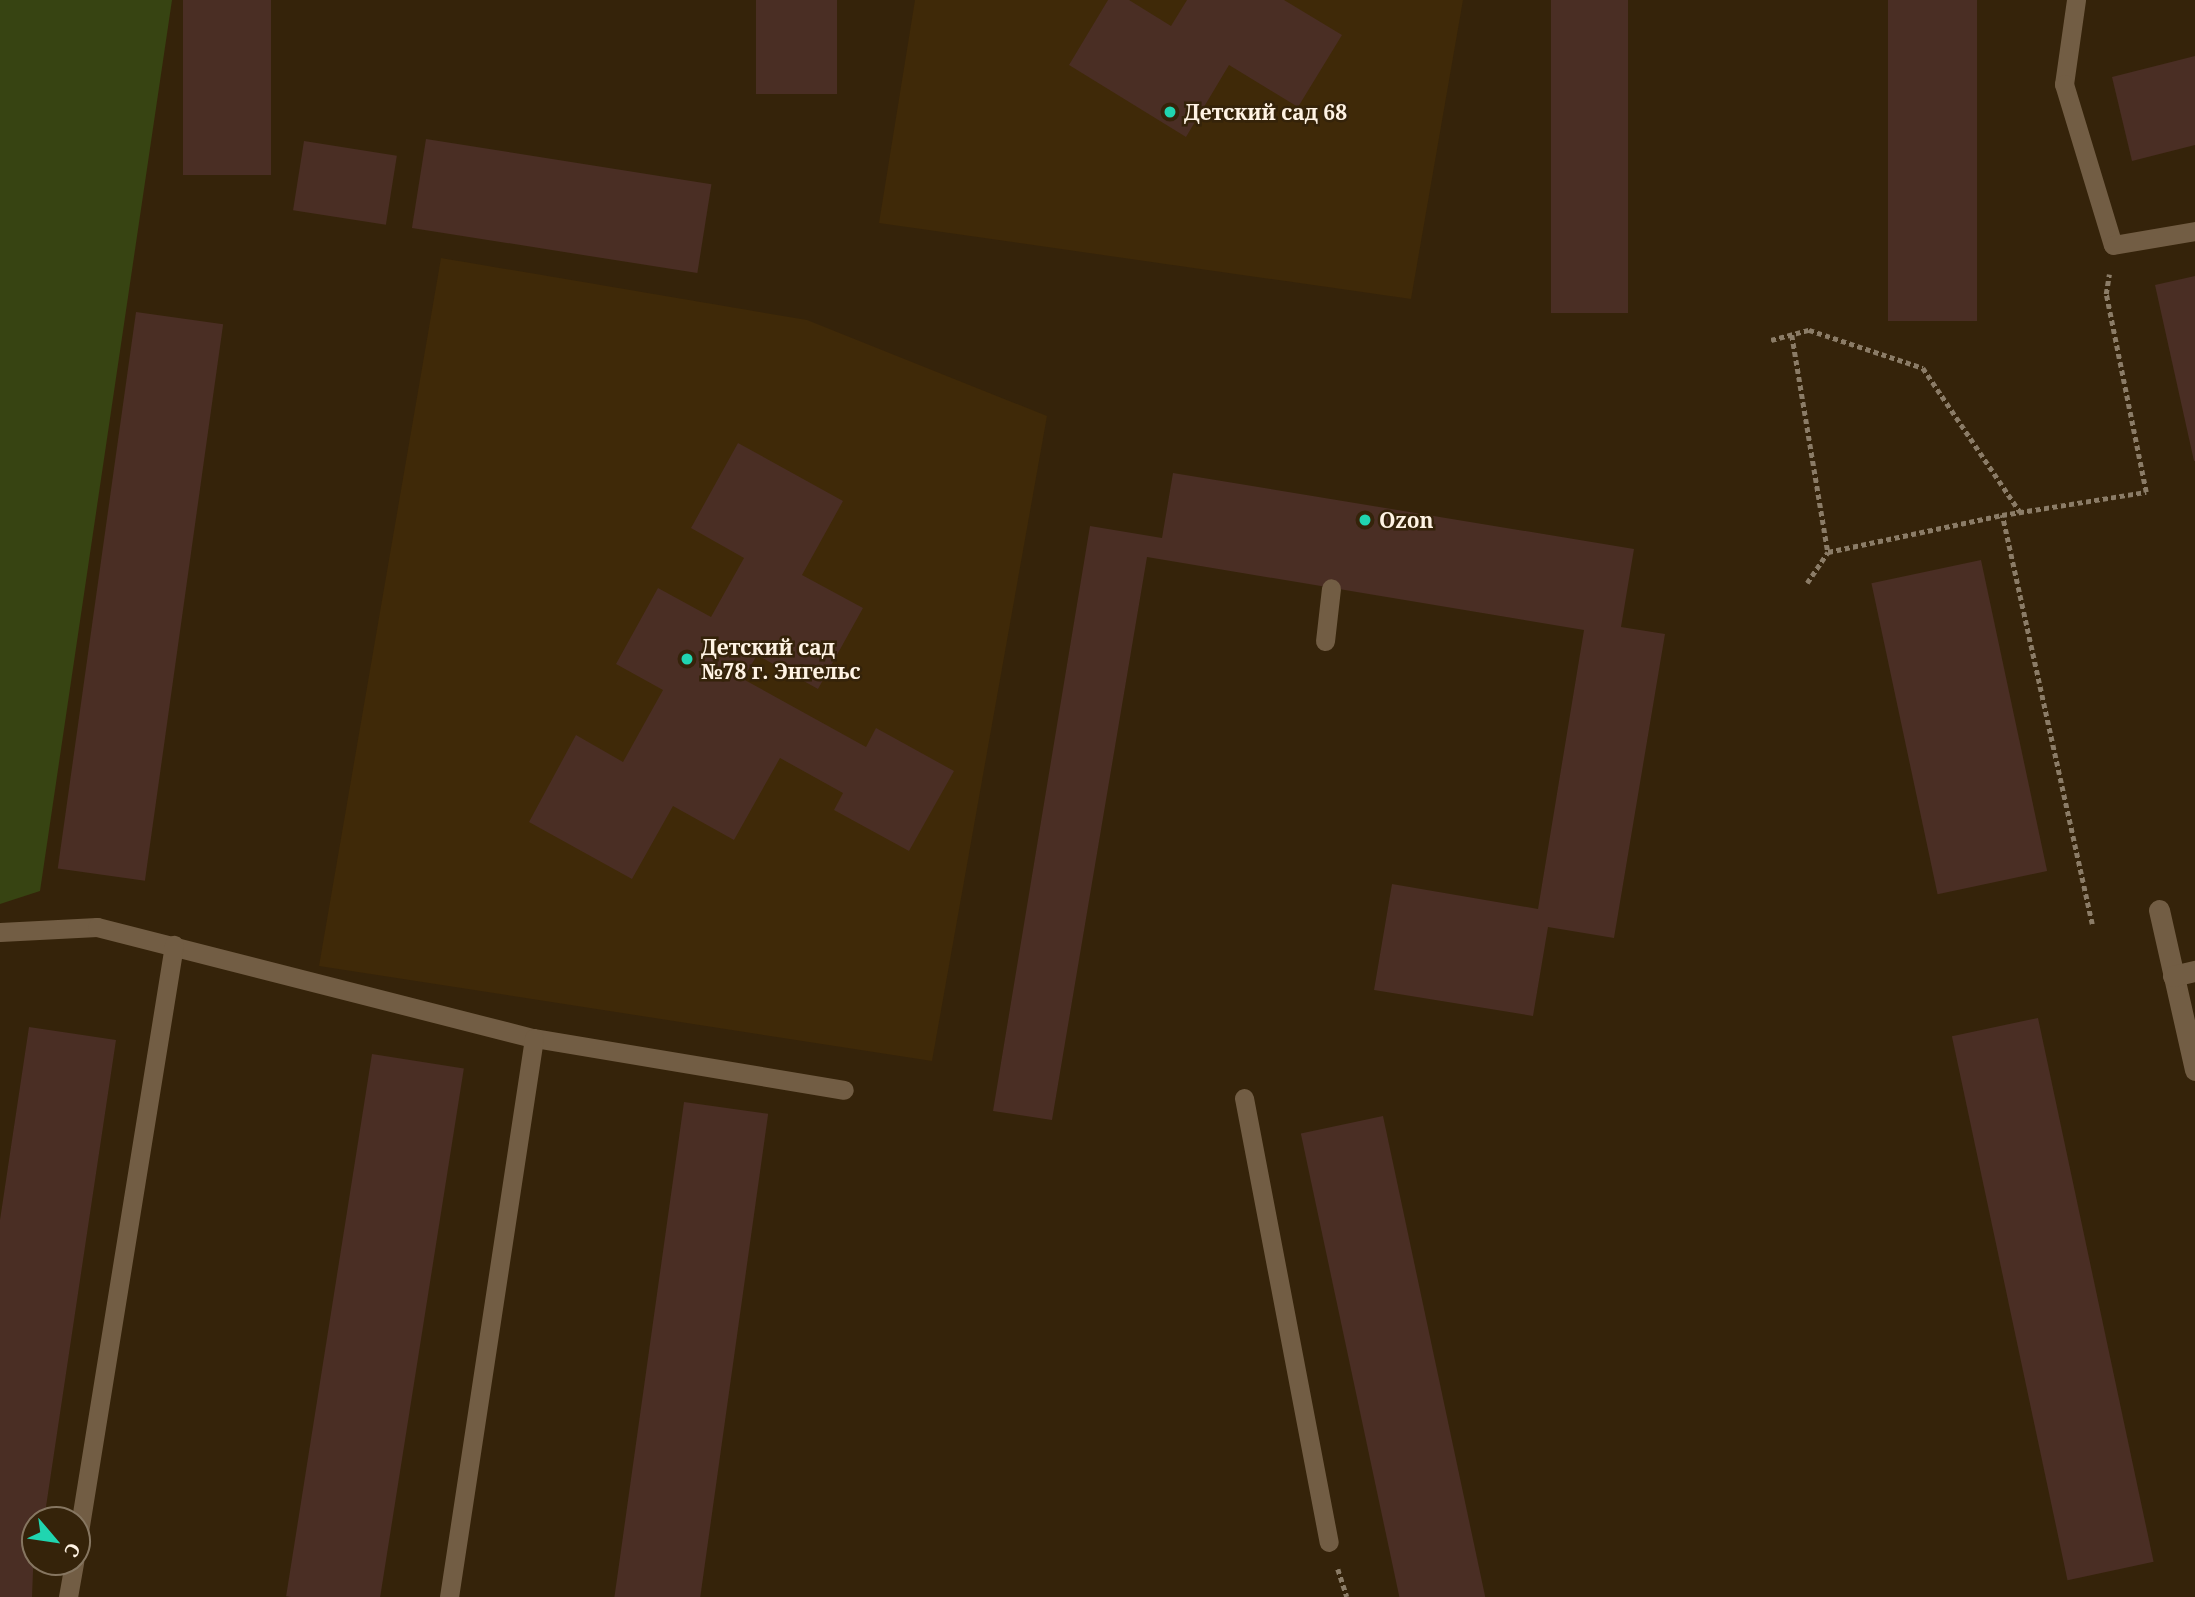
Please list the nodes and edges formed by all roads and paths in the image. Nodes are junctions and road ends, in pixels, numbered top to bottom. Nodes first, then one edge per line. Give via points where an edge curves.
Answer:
1 (2076, 0) edge
2 (2195, 231) edge
3 (2113, 245) junction
4 (1792, 335) junction
5 (1771, 340) dead end
6 (2020, 512) junction
7 (2001, 515) junction
8 (1828, 552) junction
9 (1807, 583) dead end
10 (1331, 588) dead end
11 (1325, 641) dead end
12 (2159, 910) dead end
13 (2092, 924) dead end
14 (0, 932) edge
15 (174, 945) junction
16 (2195, 971) edge
17 (2173, 976) junction
18 (534, 1038) junction
19 (2195, 1070) edge
20 (844, 1090) dead end
21 (1244, 1098) dead end
22 (83, 1506) edge
23 (1329, 1542) dead end
24 (72, 1576) edge
25 (68, 1597) edge
26 (449, 1597) edge

1 - 3 lane via 2064,84
2 - 3 lane
3 - 6 path via 2106,294 2146,492
4 - 5 path
4 - 6 path via 1809,330 1923,368
4 - 8 path
6 - 7 path
7 - 8 path
7 - 13 path
8 - 9 path
10 - 11 lane
12 - 17 street
14 - 15 lane via 97,927
15 - 18 lane
15 - 22 lane
16 - 17 street
17 - 19 street
18 - 20 lane
18 - 26 lane
21 - 23 lane
24 - 25 lane

